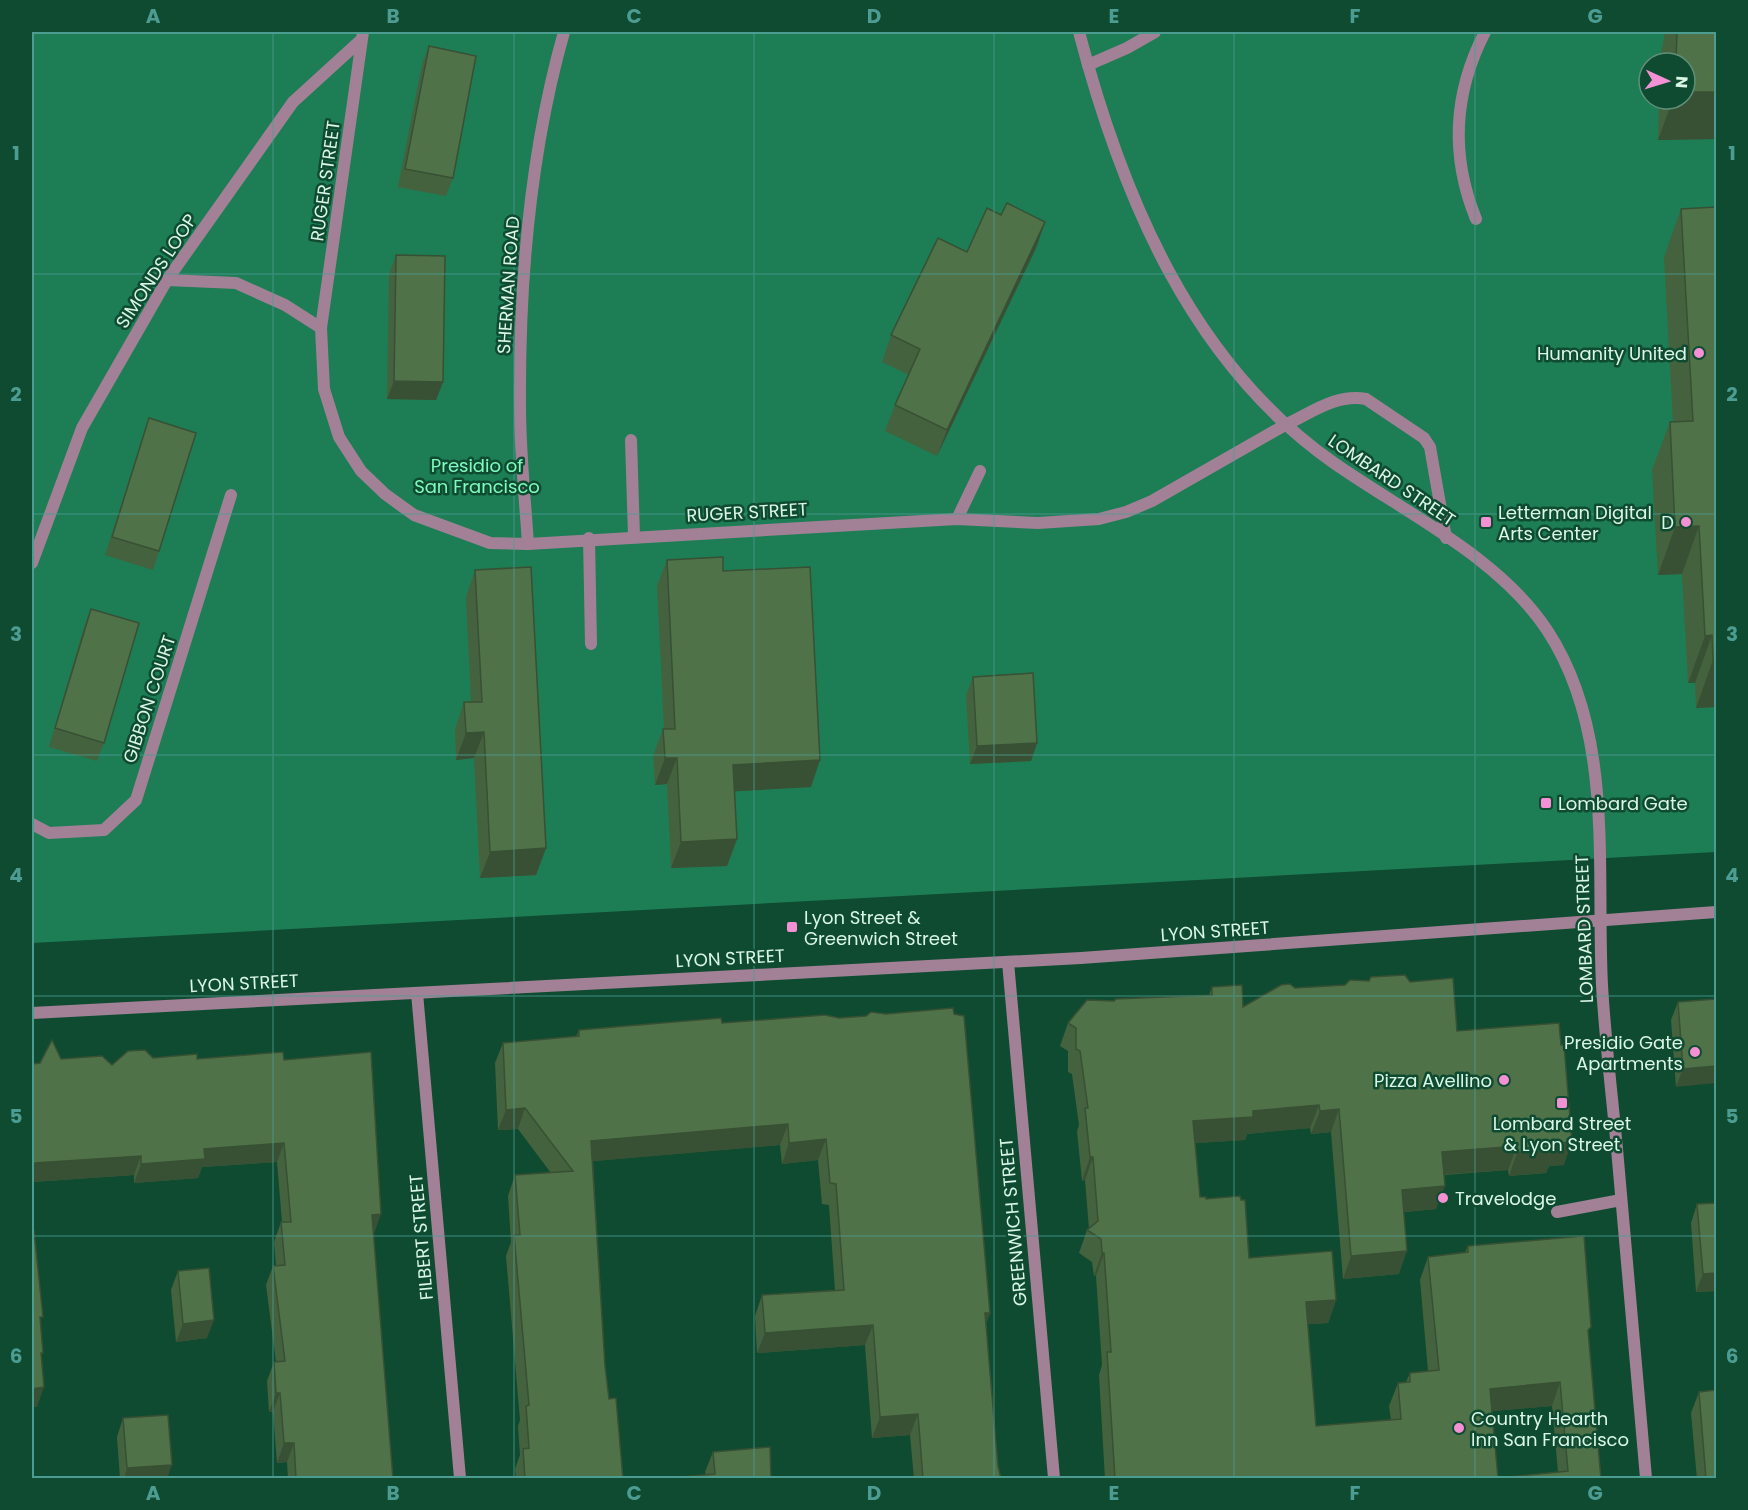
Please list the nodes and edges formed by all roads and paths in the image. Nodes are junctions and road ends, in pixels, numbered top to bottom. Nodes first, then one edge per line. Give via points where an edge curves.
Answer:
1 (564, 32) edge
2 (1079, 32) edge
3 (1155, 32) edge
4 (1485, 32) edge
5 (362, 36) edge
6 (1088, 65) junction
7 (1476, 219) dead end
8 (167, 280) junction
9 (321, 328) junction
10 (1286, 425) junction
11 (631, 440) dead end
12 (980, 471) dead end
13 (231, 495) dead end
14 (957, 519) junction
15 (634, 536) junction
16 (589, 538) junction
17 (1446, 538) junction
18 (528, 544) junction
19 (32, 563) edge
20 (591, 644) dead end
21 (32, 824) edge
22 (1716, 912) edge
23 (1602, 920) junction
24 (1008, 962) junction
25 (417, 993) junction
26 (32, 1013) edge
27 (1621, 1200) junction
28 (1557, 1212) dead end
29 (460, 1479) edge
30 (1054, 1479) edge
31 (1646, 1479) edge

1 - 18 street, SHERMAN ROAD via 552,75 533,195 522,304 520,409
2 - 6 street, LOMBARD STREET
3 - 6 street
4 - 7 street via 1472,57 1457,120 1461,172
5 - 8 street, SIMONDS LOOP via 293,102
5 - 9 street, RUGER STREET
6 - 10 street, LOMBARD STREET via 1130,188 1169,273 1212,344
8 - 9 street via 236,283 285,305
8 - 19 street, SIMONDS LOOP via 82,428
9 - 18 street, RUGER STREET via 324,389 339,437 361,471 414,515 490,543
10 - 14 street, RUGER STREET via 1181,487 1126,512 1067,522
10 - 17 street, LOMBARD STREET via 1337,465
10 - 17 street, RUGER STREET via 1344,397 1356,397 1366,399 1424,438 1434,459
11 - 15 street
12 - 14 street
13 - 21 street, GIBBON COURT via 136,800 104,830 49,833
14 - 15 street, RUGER STREET
15 - 16 street, RUGER STREET
16 - 18 street, RUGER STREET
16 - 20 street
17 - 23 street, LOMBARD STREET via 1525,602 1546,629 1576,688 1598,806
22 - 23 street, LYON STREET
23 - 24 street, LYON STREET
23 - 27 street, LOMBARD STREET via 1602,984
24 - 25 street, LYON STREET
24 - 30 street, GREENWICH STREET
25 - 26 street, LYON STREET
25 - 29 street, FILBERT STREET
27 - 28 street
27 - 31 street, LOMBARD STREET

